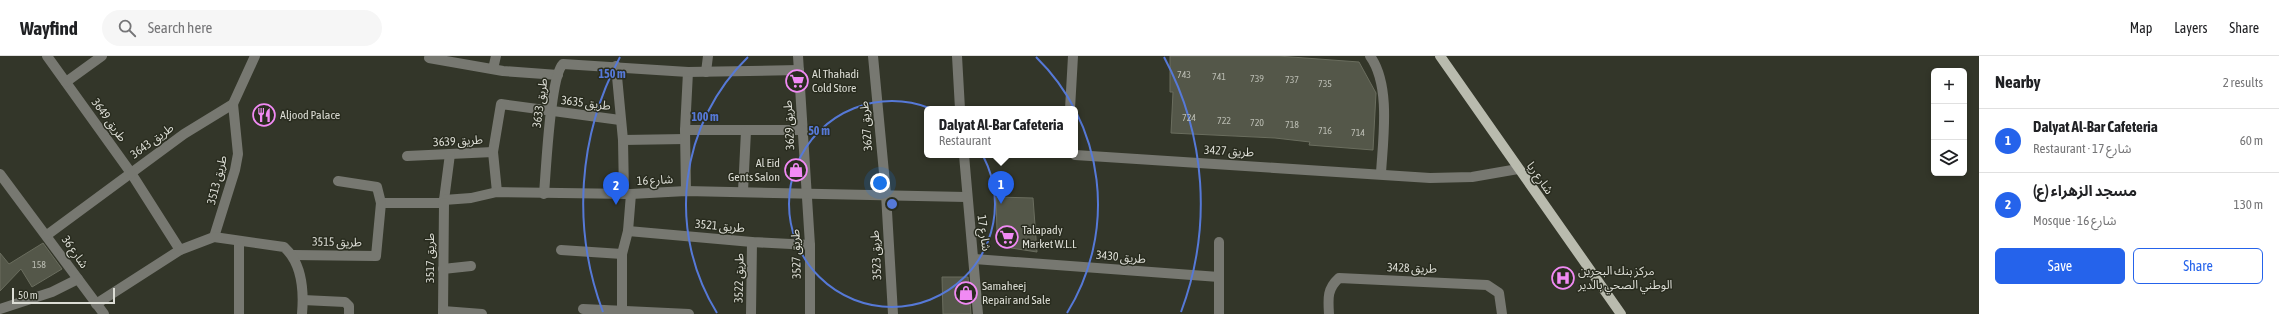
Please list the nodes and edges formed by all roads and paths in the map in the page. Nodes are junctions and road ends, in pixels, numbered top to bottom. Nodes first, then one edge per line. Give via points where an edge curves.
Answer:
1 (47, 56) edge
2 (102, 56) edge
3 (255, 56) edge
4 (496, 56) edge
5 (708, 56) edge
6 (798, 56) edge
7 (873, 56) edge
8 (957, 56) edge
9 (1073, 56) edge
10 (1370, 56) edge
11 (1440, 56) edge
12 (429, 60) edge
13 (616, 66) junction
14 (493, 69) junction
15 (799, 70) junction
16 (688, 72) junction
17 (706, 72) junction
18 (558, 75) junction
19 (66, 82) junction
20 (233, 104) junction
21 (960, 106) edge
22 (1070, 106) edge
23 (551, 112) junction
24 (620, 120) junction
25 (803, 130) junction
26 (746, 131) junction
27 (685, 134) junction
28 (623, 140) junction
29 (493, 152) junction
30 (450, 154) junction
31 (1078, 155) edge
32 (407, 156) dead end
33 (964, 158) edge
34 (1518, 169) junction
35 (131, 173) junction
36 (1380, 173) junction
37 (0, 174) edge
38 (338, 181) dead end
39 (686, 191) junction
40 (743, 191) junction
41 (497, 192) junction
42 (806, 193) junction
43 (544, 194) junction
44 (628, 194) junction
45 (886, 194) junction
46 (966, 197) junction
47 (444, 201) junction
48 (381, 203) junction
49 (628, 231) junction
50 (47, 235) junction
51 (214, 237) junction
52 (239, 242) junction
53 (752, 242) junction
54 (1219, 242) dead end
55 (810, 245) junction
56 (180, 250) junction
57 (561, 250) dead end
58 (622, 254) junction
59 (292, 255) junction
60 (974, 258) junction
61 (471, 266) dead end
62 (443, 269) junction
63 (1219, 277) junction
64 (78, 279) junction
65 (303, 300) junction
66 (96, 304) junction
67 (0, 309) edge
68 (583, 309) dead end
69 (443, 312) edge
70 (598, 312) edge
71 (627, 312) edge
72 (104, 314) edge
73 (239, 314) edge
74 (302, 314) edge
75 (349, 314) edge
76 (482, 314) edge
77 (687, 314) edge
78 (751, 314) edge
79 (810, 314) edge
80 (893, 314) edge
81 (978, 314) edge
82 (1219, 314) edge
83 (1329, 314) edge
84 (1502, 314) edge
85 (1621, 314) edge

1 - 19 street, طريق 3649
2 - 19 street
3 - 20 street
4 - 14 street
5 - 17 street
6 - 15 street, طريق 3629
7 - 45 street, طريق 3627
8 - 21 street
9 - 22 street
10 - 36 street via 1381,82 1384,126
11 - 34 main road, شارع ريا
12 - 14 street
13 - 16 street, طريق 3633
13 - 18 street, طريق 3633 via 563,64
13 - 24 street
14 - 18 street
15 - 17 street, طريق 3633
15 - 25 street, طريق 3629
16 - 17 street, طريق 3633
16 - 27 street
18 - 23 street, طريق 3633
19 - 35 street, طريق 3649
20 - 35 street, طريق 3643 via 184,134
20 - 51 street, طريق 3513 via 238,154
23 - 24 street, طريق 3635
23 - 29 street, طريق 3635 via 501,104
23 - 43 street, طريق 3633
24 - 28 street
25 - 26 street
25 - 42 street, طريق 3629
26 - 27 street
26 - 40 street
27 - 28 street
27 - 39 street
28 - 44 street
29 - 30 street, طريق 3639
29 - 41 street, طريق 3639
30 - 32 street, طريق 3639
30 - 47 street, طريق 3517
31 - 36 street, طريق 3427
33 - 46 street, شارع 17
34 - 36 street, طريق 3427 via 1472,177 1430,178
34 - 85 main road, شارع ريا
35 - 50 street, طريق 3643
35 - 56 street
37 - 50 street, شارع 36
38 - 48 street via 377,188
39 - 40 street, شارع 16
39 - 44 street, شارع 16
40 - 42 street, شارع 16
41 - 43 street, شارع 16
41 - 47 street, شارع 16
42 - 45 street, شارع 16
42 - 55 street, طريق 3527
43 - 44 street, شارع 16
44 - 49 street
45 - 46 street, شارع 16
45 - 80 street, طريق 3523
46 - 60 street, شارع 17
47 - 48 street, شارع 16
47 - 62 street, طريق 3517
48 - 59 street, طريق 3515 via 376,256
49 - 53 street, طريق 3521
49 - 58 street
50 - 64 street, شارع 36
51 - 52 street
51 - 56 street
52 - 59 street via 284,247
52 - 73 street
53 - 55 street, طريق 3521
53 - 78 street, طريق 3522
54 - 63 street
55 - 79 street, طريق 3527
56 - 66 street
57 - 58 street
58 - 71 street
59 - 65 street via 299,271
60 - 63 street, طريق 3430
60 - 81 street, شارع 17
61 - 62 street
62 - 69 street, طريق 3517
63 - 82 street
64 - 66 street
64 - 67 street, شارع 36 via 52,292
65 - 74 street
65 - 75 street via 345,302 349,306
66 - 72 street
68 - 70 street
69 - 76 street
70 - 71 street
71 - 77 street
83 - 84 street, طريق 3428 via 1330,286 1339,278 1487,285 1499,293

